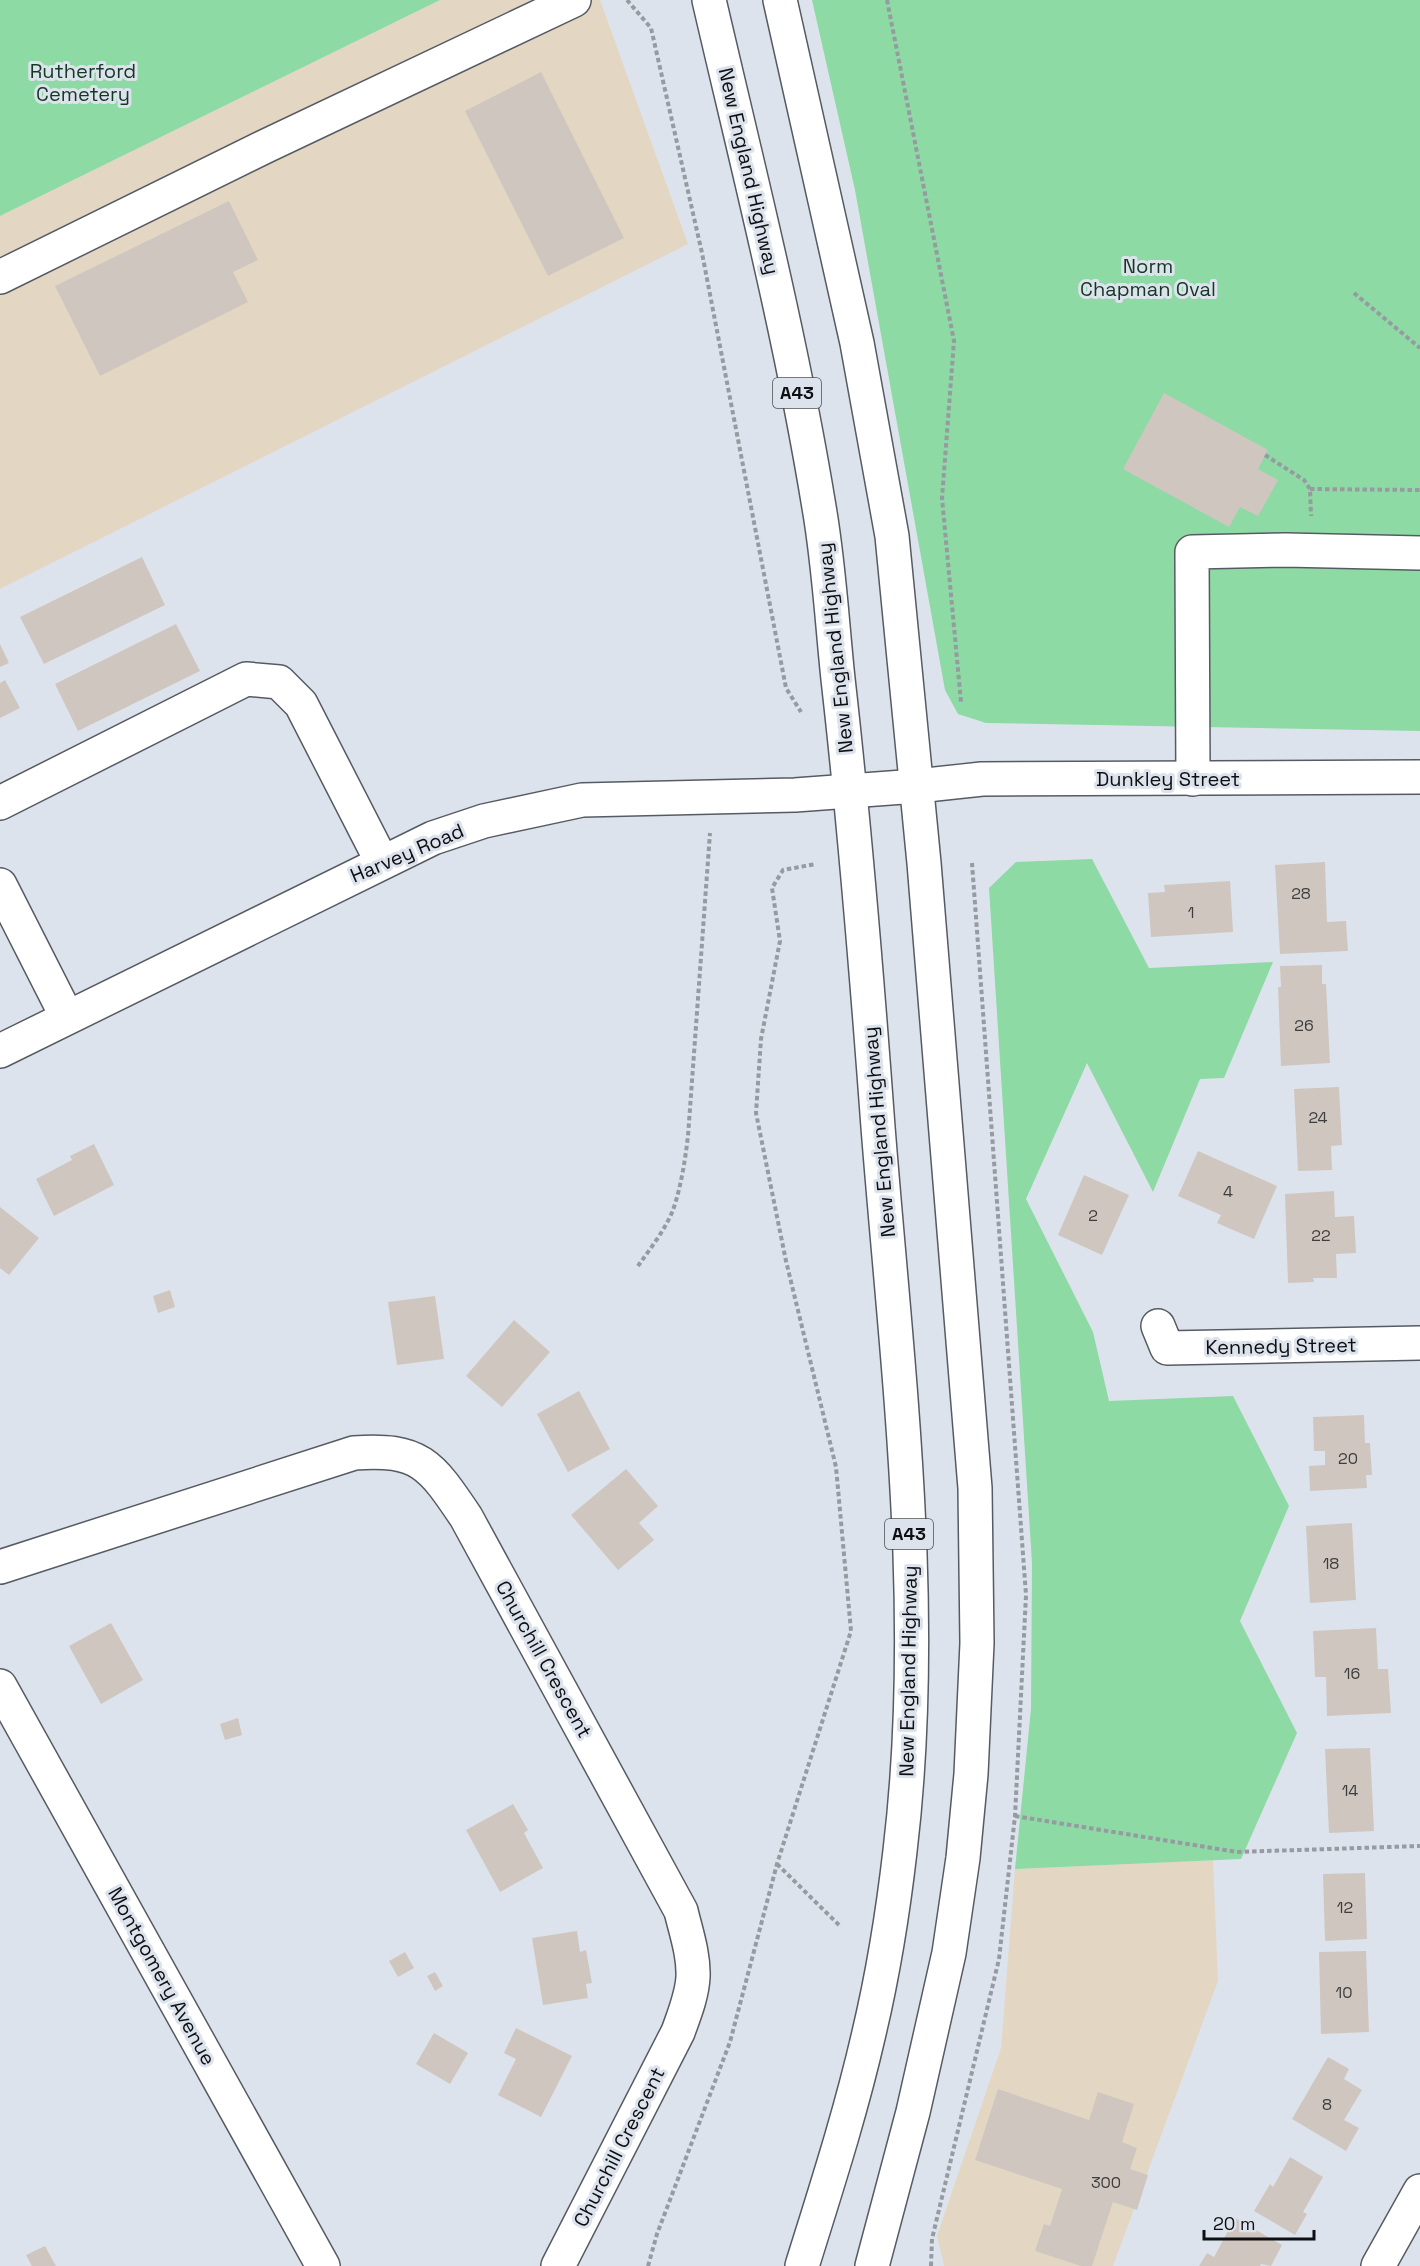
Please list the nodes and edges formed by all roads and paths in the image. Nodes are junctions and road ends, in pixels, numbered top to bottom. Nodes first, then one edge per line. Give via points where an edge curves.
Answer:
1 (574, 0) edge
2 (627, 0) edge
3 (709, 0) edge
4 (887, 0) edge
5 (777, 6) edge
6 (0, 277) edge
7 (1354, 293) dead end
8 (1420, 348) edge
9 (1265, 455) dead end
10 (1310, 489) junction
11 (1420, 490) edge
12 (1312, 551) junction
13 (1420, 553) edge
14 (962, 702) dead end
15 (801, 712) dead end
16 (1420, 777) edge
17 (1193, 779) junction
18 (917, 786) junction
19 (850, 791) junction
20 (709, 797) junction
21 (0, 803) edge
22 (382, 862) junction
23 (816, 864) dead end
24 (0, 885) edge
25 (67, 1017) junction
26 (0, 1051) edge
27 (638, 1266) dead end
28 (1158, 1326) dead end
29 (1420, 1343) edge
30 (0, 1567) edge
31 (0, 1686) edge
32 (1015, 1816) dead end
33 (1420, 1846) edge
34 (777, 1864) junction
35 (840, 1926) dead end
36 (1420, 2191) edge
37 (323, 2266) edge
38 (558, 2266) edge
39 (648, 2266) edge
40 (802, 2266) edge
41 (872, 2266) edge
42 (1377, 2266) edge

1 - 6 main road
2 - 15 path via 651,28 702,253 786,688
3 - 19 main road, New England Highway / A43 via 778,295 820,511
4 - 14 path via 954,341 942,498
5 - 18 main road via 857,343 892,536
7 - 8 path
9 - 10 path via 1304,480
10 - 11 path
10 - 12 path
12 - 13 main road
12 - 17 main road via 1192,552
16 - 17 main road, Dunkley Street
17 - 18 main road, Dunkley Street via 982,779
18 - 19 main road, Dunkley Street
18 - 41 main road via 975,1488 977,1643 971,1774 949,1953 913,2112
19 - 20 main road, Harvey Road
19 - 40 main road, New England Highway / A43 via 901,1402 913,1632 910,1732 900,1848 869,2033 836,2159
20 - 22 main road, Harvey Road via 582,800 484,821 433,838
20 - 27 path via 710,848 685,1165 672,1211
21 - 22 main road via 246,679 279,682 301,704
22 - 25 main road, Harvey Road
23 - 34 path via 783,870 772,888 780,941 761,1039 756,1113 786,1261 836,1467 851,1631
24 - 25 main road
25 - 26 main road, Harvey Road
28 - 29 main road, Kennedy Street via 1167,1348
30 - 38 main road, Churchill Crescent via 354,1453 384,1451 410,1456 449,1491 681,1911 690,1947 693,1977 678,2032
31 - 37 main road, Montgomery Avenue
32 - 33 path via 1238,1852
34 - 35 path
34 - 39 path via 730,2042
36 - 42 main road

